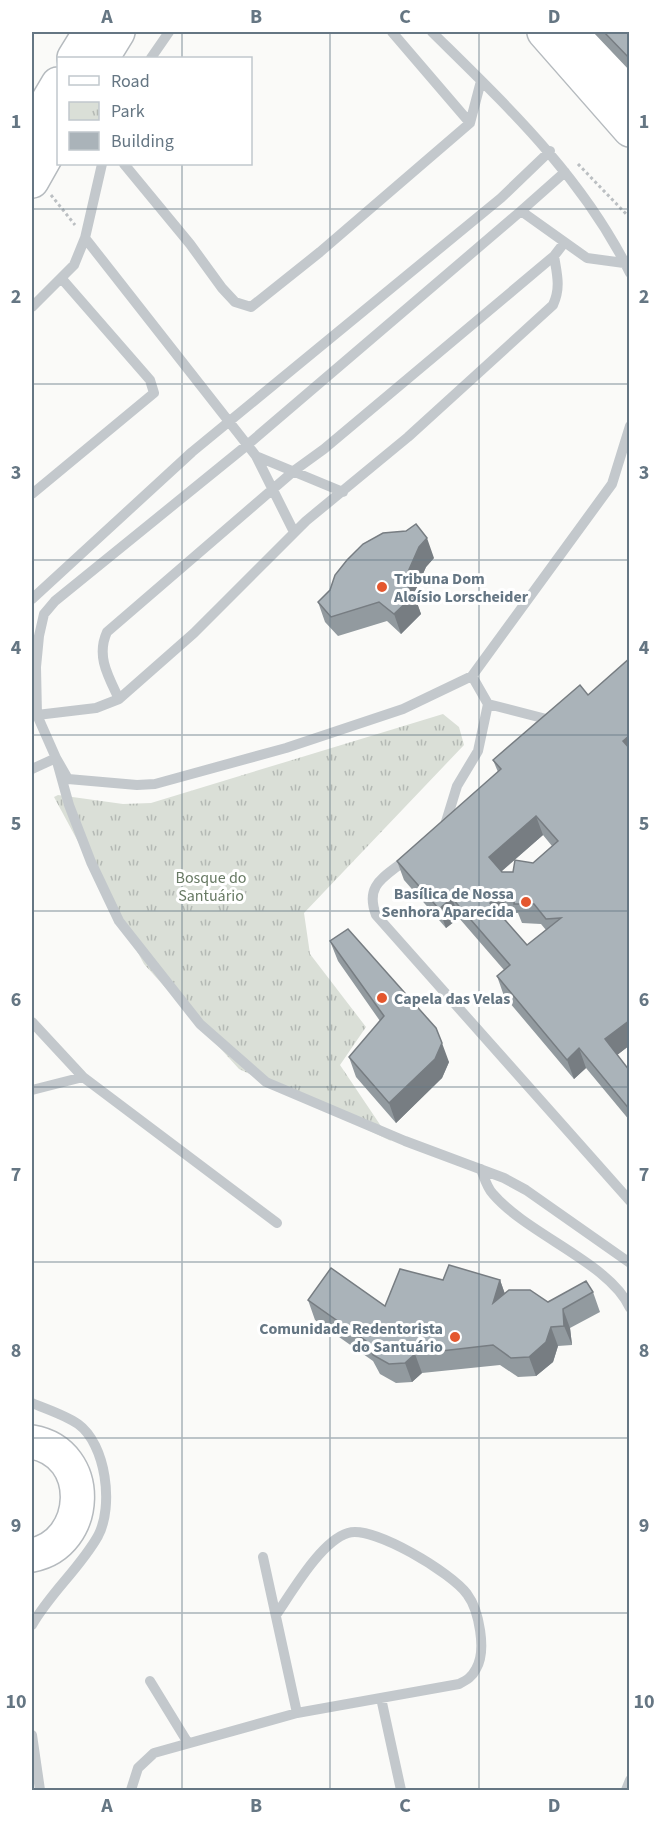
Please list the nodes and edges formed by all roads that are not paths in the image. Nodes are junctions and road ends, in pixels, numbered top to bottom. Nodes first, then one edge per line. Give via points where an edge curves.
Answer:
1 (90, 32) edge
2 (117, 32) edge
3 (169, 32) edge
4 (392, 32) edge
5 (432, 32) edge
6 (543, 32) edge
7 (577, 32) edge
8 (75, 57) edge
9 (103, 57) edge
10 (152, 57) edge
11 (481, 81) junction
12 (630, 90) edge
13 (50, 115) edge
14 (627, 122) edge
15 (470, 123) junction
16 (550, 151) junction
17 (102, 165) edge
18 (125, 165) edge
19 (565, 172) junction
20 (33, 178) edge
21 (521, 211) junction
22 (85, 238) junction
23 (564, 243) junction
24 (554, 256) junction
25 (624, 263) junction
26 (630, 273) edge
27 (62, 279) junction
28 (32, 307) edge
29 (228, 422) junction
30 (630, 426) edge
31 (246, 446) junction
32 (256, 456) junction
33 (295, 470) junction
34 (272, 491) junction
35 (343, 492) junction
36 (32, 494) edge
37 (294, 532) junction
38 (32, 599) edge
39 (35, 634) edge
40 (472, 676) junction
41 (118, 699) junction
42 (489, 704) junction
43 (37, 715) junction
44 (552, 730) edge
45 (56, 758) junction
46 (32, 769) edge
47 (463, 809) edge
48 (421, 846) edge
49 (32, 1022) edge
50 (83, 1077) junction
51 (32, 1090) edge
52 (481, 1169) junction
53 (630, 1201) edge
54 (277, 1223) dead end
55 (630, 1263) edge
56 (630, 1308) edge
57 (32, 1403) edge
58 (32, 1442) edge
59 (34, 1555) edge
60 (264, 1557) dead end
61 (276, 1615) junction
62 (32, 1624) edge
63 (150, 1681) dead end
64 (381, 1698) junction
65 (297, 1713) junction
66 (32, 1735) edge
67 (188, 1743) junction
68 (630, 1780) edge
69 (40, 1791) edge
70 (131, 1791) edge
71 (401, 1791) edge
72 (626, 1791) edge

1 - 8 main road
2 - 9 main road
3 - 10 lane
4 - 15 lane
5 - 11 lane
6 - 14 main road
7 - 12 main road
11 - 15 lane
11 - 16 lane
13 - 20 main road
15 - 18 lane via 252,307 235,302 222,288
16 - 19 lane
16 - 29 lane via 501,198
17 - 22 lane
19 - 21 lane
19 - 25 lane via 612,236
21 - 23 lane
21 - 31 lane
22 - 27 lane via 74,265
22 - 29 lane
23 - 24 lane
23 - 25 lane via 587,258
24 - 33 lane
24 - 35 lane via 559,284 553,305
25 - 26 lane
27 - 28 lane
27 - 36 lane via 150,380 154,393
29 - 31 lane
29 - 38 lane
30 - 40 lane via 612,484
31 - 32 lane
31 - 39 lane via 55,601
32 - 33 lane
32 - 34 lane
33 - 34 lane
33 - 35 lane
34 - 37 lane
34 - 41 lane via 107,632 101,656
35 - 37 lane
37 - 41 lane via 194,633
39 - 43 lane
40 - 42 lane
40 - 45 lane via 403,709 286,748 155,784 68,779
41 - 43 lane via 96,708
42 - 44 lane via 565,719
42 - 47 lane via 478,751 457,786 441,829
43 - 45 lane
45 - 46 lane
45 - 52 lane via 91,862 119,921 200,1024 266,1082 405,1142
48 - 53 lane via 372,889 370,900 376,915
49 - 50 lane
50 - 51 lane
50 - 54 lane
52 - 55 lane via 526,1190
52 - 56 lane via 491,1192 505,1206 615,1284
57 - 62 lane via 79,1425 93,1441 106,1483 99,1533
58 - 59 main road via 55,1449 68,1462 75,1475 78,1503 71,1524 58,1542
60 - 61 lane
61 - 64 lane via 316,1560 333,1541 348,1533 363,1532 381,1539 455,1580 475,1609 481,1649 478,1668 459,1684
61 - 65 lane
63 - 67 lane
64 - 65 lane
64 - 71 lane
65 - 67 lane
66 - 69 lane
67 - 70 lane via 154,1753 138,1768
68 - 72 lane

